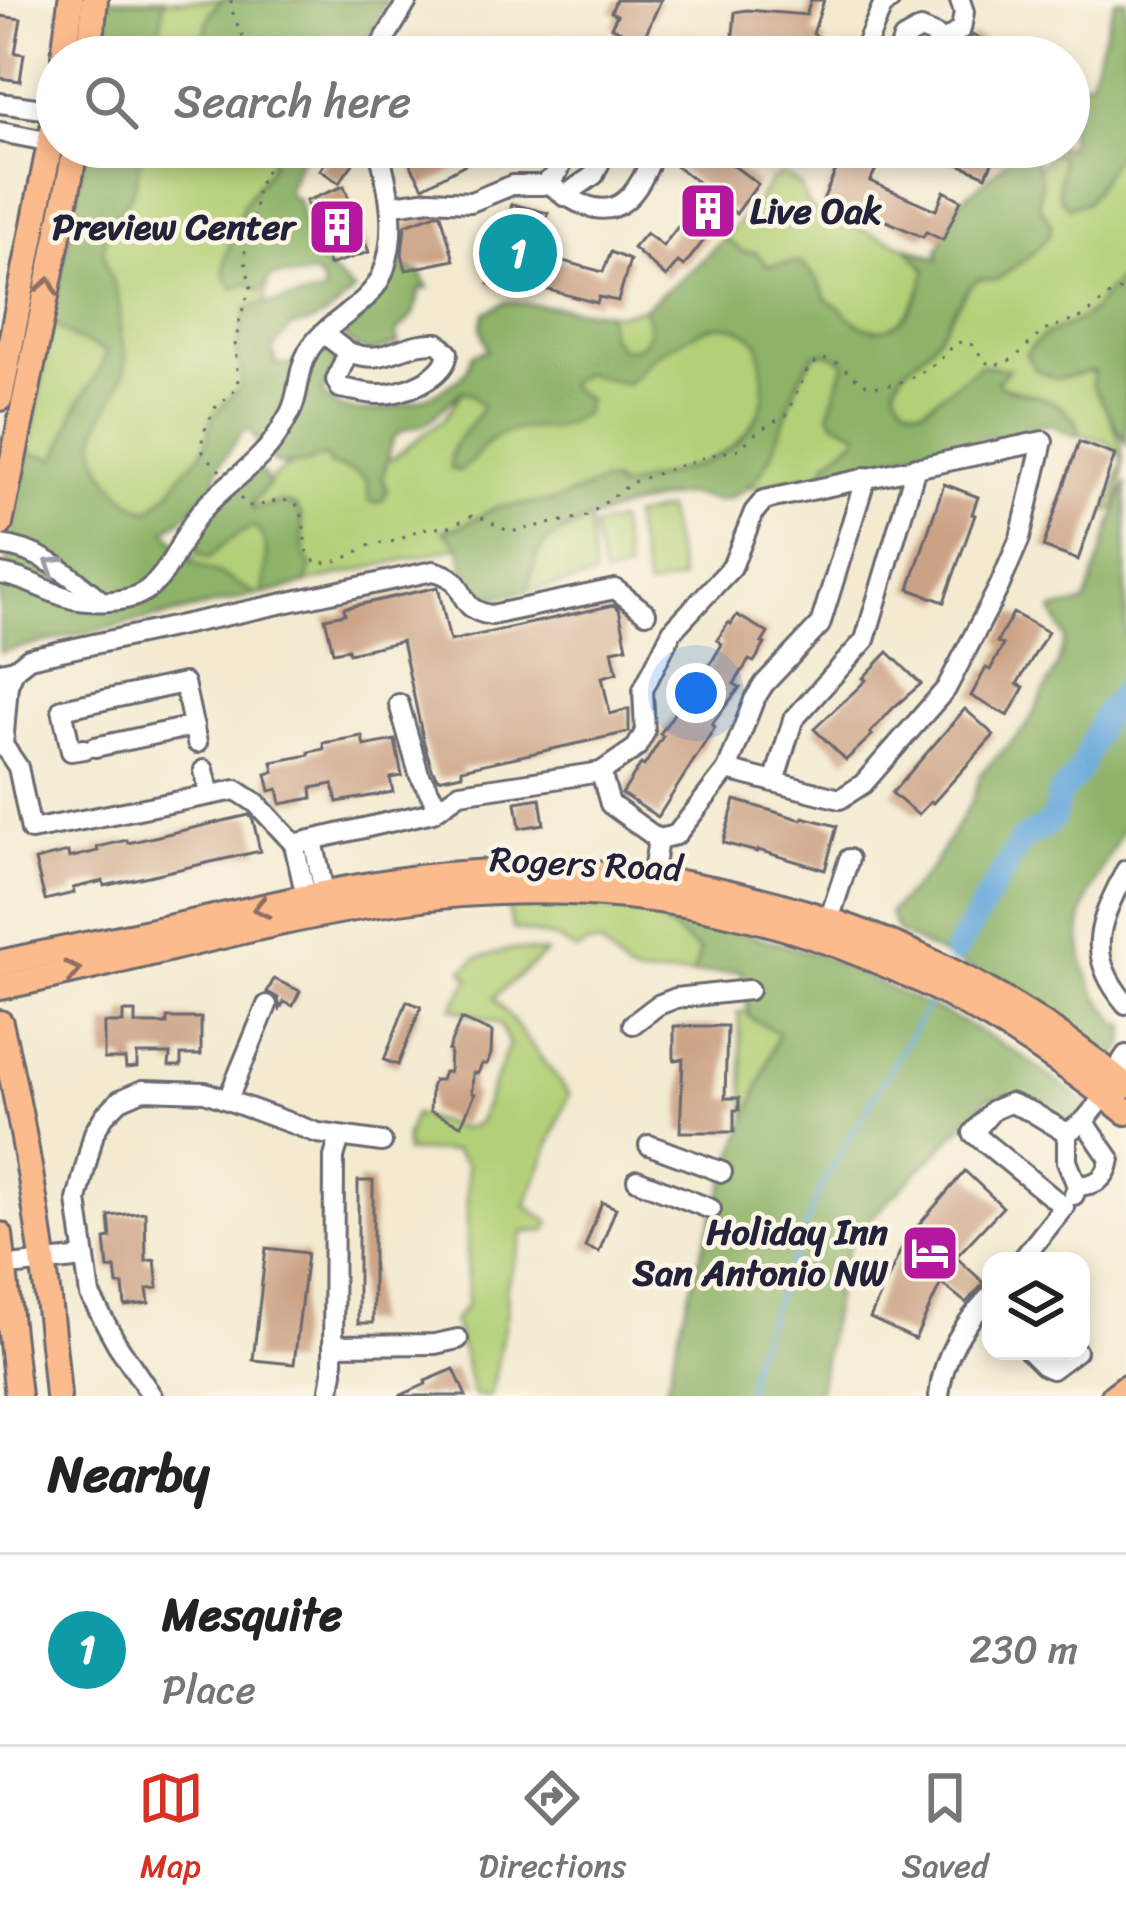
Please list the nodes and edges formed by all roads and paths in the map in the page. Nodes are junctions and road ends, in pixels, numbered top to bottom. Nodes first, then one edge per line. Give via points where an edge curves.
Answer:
1 (71, 0) edge
2 (95, 0) edge
3 (231, 0) edge
4 (408, 0) edge
5 (890, 0) edge
6 (959, 0) edge
7 (67, 36) edge
8 (91, 36) edge
9 (244, 36) edge
10 (387, 36) edge
11 (870, 36) edge
12 (908, 36) edge
13 (937, 36) edge
14 (954, 36) edge
15 (6, 104) edge
16 (36, 108) edge
17 (4, 133) edge
18 (36, 139) edge
19 (61, 168) edge
20 (63, 168) edge
21 (268, 168) edge
22 (383, 168) edge
23 (560, 168) edge
24 (597, 168) edge
25 (648, 168) edge
26 (547, 182) junction
27 (564, 196) junction
28 (393, 206) junction
29 (1126, 290) edge
30 (324, 334) junction
31 (348, 352) junction
32 (0, 398) edge
33 (916, 467) junction
34 (866, 477) junction
35 (229, 483) junction
36 (0, 524) edge
37 (0, 544) edge
38 (0, 574) edge
39 (100, 599) junction
40 (646, 613) dead end
41 (8, 671) edge
42 (399, 704) dead end
43 (90, 748) joint
44 (204, 770) dead end
45 (727, 770) junction
46 (601, 772) junction
47 (774, 782) junction
48 (210, 795) junction
49 (439, 808) junction
50 (304, 842) junction
51 (849, 859) dead end
52 (653, 868) junction
53 (1126, 870) edge
54 (318, 906) junction
55 (829, 920) junction
56 (0, 963) edge
57 (0, 987) edge
58 (749, 990) dead end
59 (1126, 1004) edge
60 (267, 1005) dead end
61 (0, 1023) edge
62 (633, 1024) dead end
63 (1121, 1077) edge
64 (228, 1099) junction
65 (1126, 1112) edge
66 (1084, 1121) junction
67 (1067, 1133) junction
68 (340, 1136) junction
69 (382, 1142) dead end
70 (650, 1145) dead end
71 (722, 1172) dead end
72 (637, 1180) dead end
73 (1077, 1186) junction
74 (1064, 1207) junction
75 (711, 1209) dead end
76 (0, 1235) edge
77 (1028, 1252) edge
78 (84, 1258) junction
79 (45, 1262) junction
80 (3, 1266) edge
81 (982, 1311) edge
82 (458, 1339) dead end
83 (13, 1342) junction
84 (333, 1345) junction
85 (1037, 1360) edge
86 (1064, 1360) edge
87 (1126, 1387) edge
88 (18, 1396) edge
89 (29, 1396) edge
90 (58, 1396) edge
91 (152, 1396) edge
92 (329, 1396) edge
93 (939, 1396) edge
94 (1114, 1396) edge

1 - 7 main road
2 - 8 main road
3 - 9 path
4 - 10 street
5 - 11 street
6 - 14 street via 964,12
12 - 13 street via 921,29
15 - 16 street
15 - 17 street
17 - 18 street
19 - 32 main road
36 -> 20 main road
21 - 35 path via 245,252 250,287 235,346 238,384 202,436 203,452
22 - 28 street
23 - 26 street
24 - 27 street
25 - 27 street via 616,207 593,210
26 - 27 street
26 - 28 street via 512,185 471,202
28 - 30 street via 382,275
29 - 35 path via 1046,330 1002,365 958,343 936,362 879,386 819,359 786,416 740,449 633,482 587,516 516,532 471,516 319,564 308,555 295,503 248,506
30 - 31 street
30 - 35 street via 309,348 293,408 266,450
31 - 31 street via 386,356 421,342 448,352 436,374 383,395 340,388
33 - 34 street
33 - 47 street via 865,640 793,720
33 - 47 street via 1043,441 1020,538 946,689 840,800
34 - 45 street via 820,625 764,684
34 - 46 street via 764,500 732,567 672,631 643,690 645,732 636,748
35 - 39 street via 199,513 161,578 142,594
39 -> 37 street via 59,566
38 - 39 street via 77,600
40 - 41 street via 615,589 477,613 452,578 433,571 29,658
41 - 48 street via 3,745 24,764 32,830
42 - 49 street via 419,775
43 - 43 street via 70,751 62,709 184,683 195,734
44 - 48 street
45 - 47 street
45 - 52 street
46 - 49 street via 460,793
46 - 52 street via 610,804
48 - 50 street via 236,790
49 - 50 street
50 - 54 street
51 - 55 street
52 - 54 main road, Rogers Road via 468,873 390,882
52 - 55 main road, Rogers Road
52 - 63 main road, Rogers Road via 715,910 894,966
53 - 59 street via 1101,919 1099,945
54 -> 56 main road, Rogers Road
57 -> 54 main road, Rogers Road
55 - 63 main road, Rogers Road via 985,989
58 - 62 street via 676,998
60 - 64 street
61 - 79 main road
63 - 65 main road, Rogers Road
63 - 66 street
64 - 68 street
64 - 78 street via 142,1090 104,1116 77,1200
66 - 67 street
66 - 73 street via 1110,1160 1100,1181
67 - 73 street
67 - 74 street via 1010,1103 973,1133
68 - 69 street
68 - 84 street
70 - 71 street
72 - 75 street
73 - 74 street
74 - 77 street
76 - 80 main road
78 - 79 street
78 - 91 street via 90,1295
79 - 80 street
79 - 90 main road
80 - 83 main road
81 - 93 street via 950,1347
82 - 84 street
83 - 88 main road
83 - 89 main road
84 - 92 street
85 - 86 street via 1052,1369
87 - 94 main road

